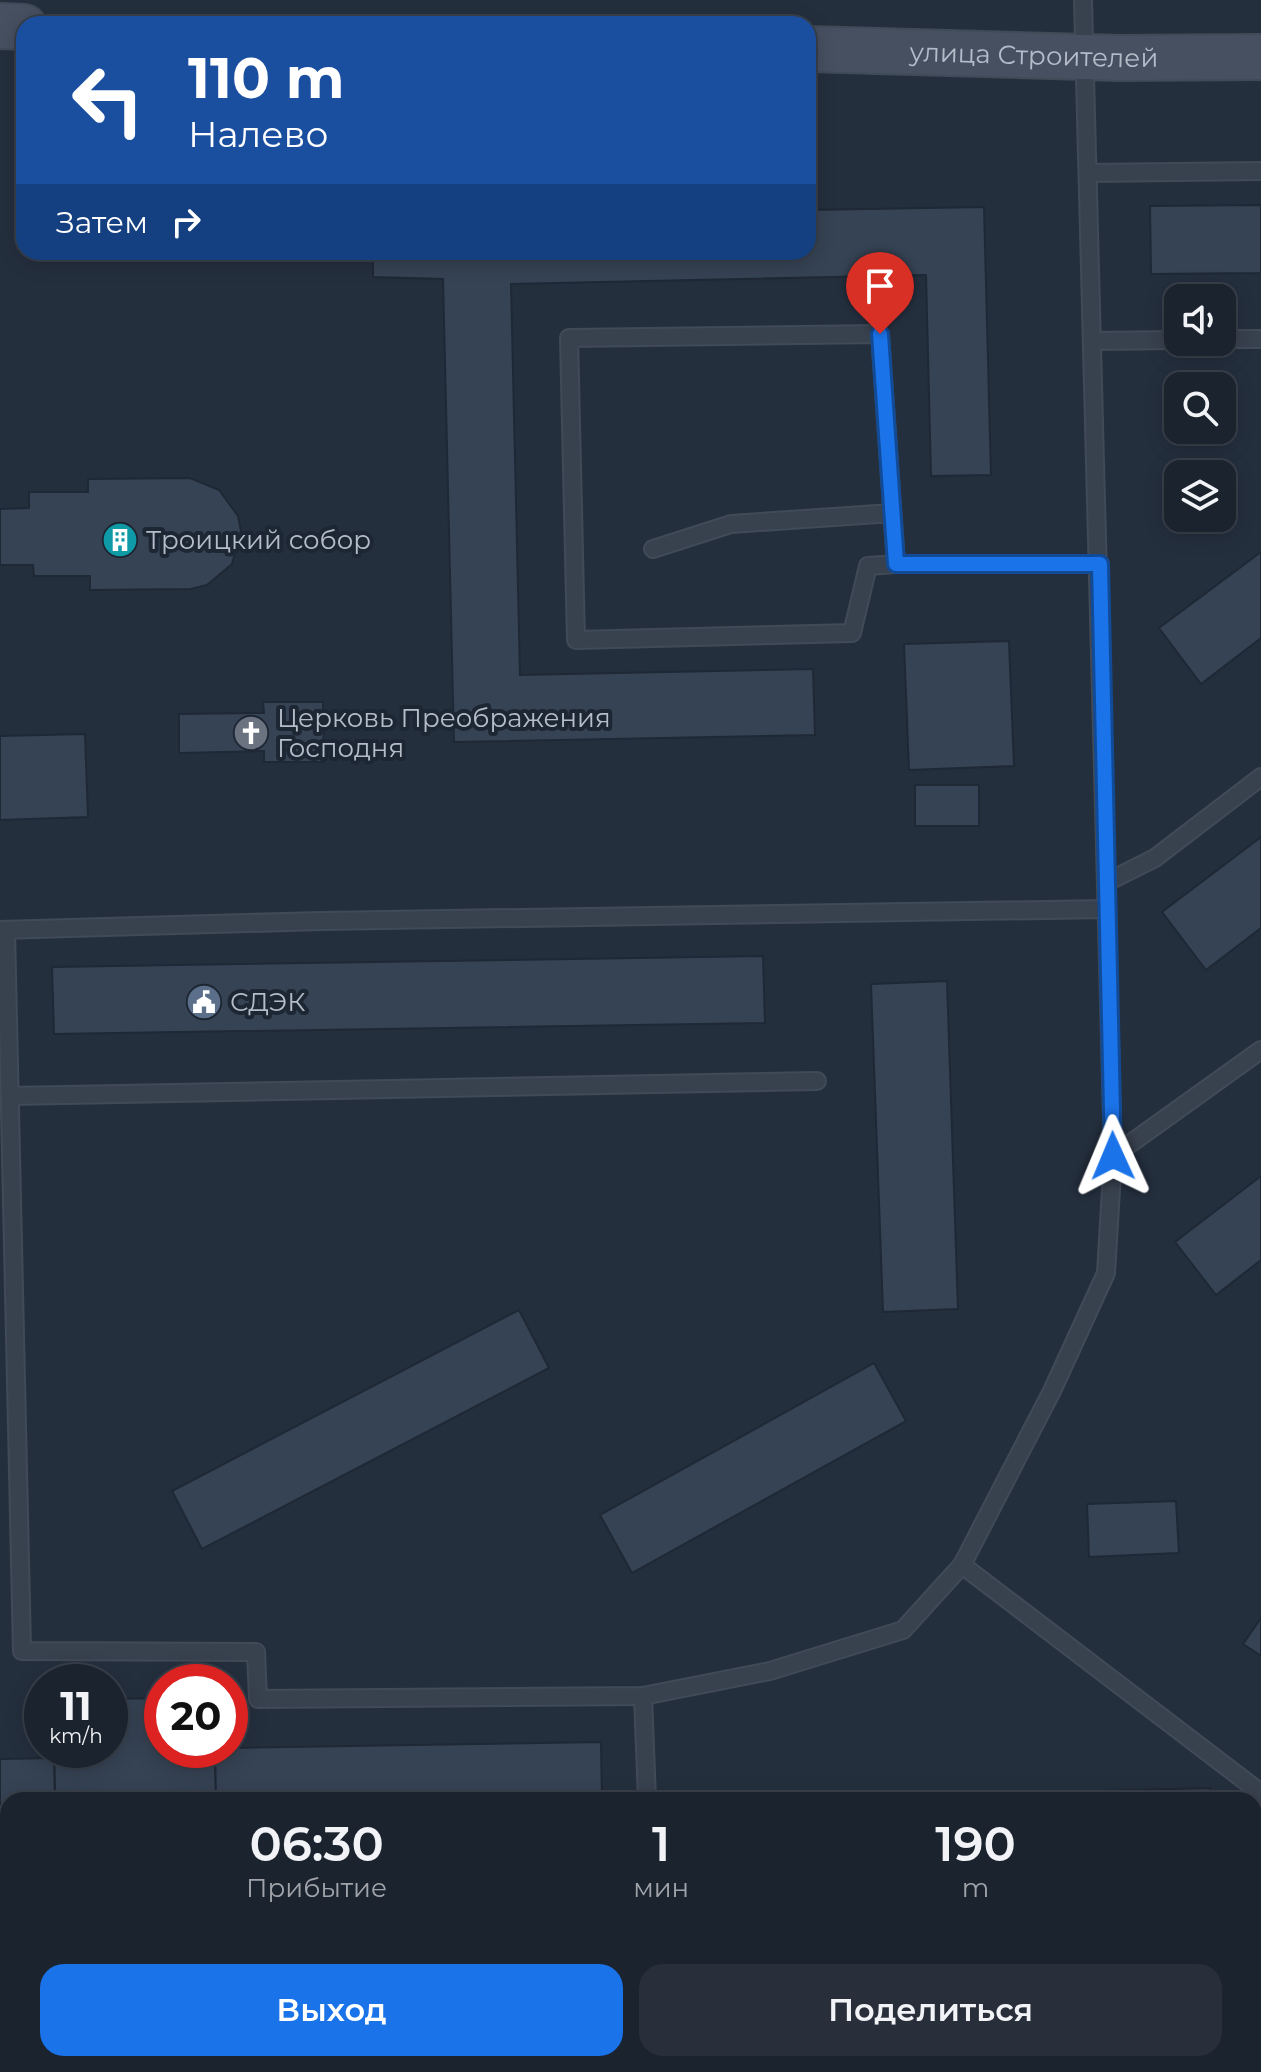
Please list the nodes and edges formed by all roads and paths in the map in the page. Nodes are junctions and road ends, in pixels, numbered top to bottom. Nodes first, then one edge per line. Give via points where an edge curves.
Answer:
1 (1083, 0) edge
2 (816, 49) edge
3 (1084, 57) junction
4 (1261, 57) edge
5 (1261, 171) edge
6 (1088, 173) junction
7 (1236, 339) edge
8 (1261, 339) edge
9 (1164, 340) edge
10 (1093, 341) junction
11 (892, 513) junction
12 (653, 549) dead end
13 (896, 564) junction
14 (1100, 564) junction
15 (1261, 777) edge
16 (1107, 882) junction
17 (1107, 909) junction
18 (3, 930) edge
19 (1261, 1050) edge
20 (817, 1081) dead end
21 (10, 1096) junction
22 (1113, 1156) junction
23 (962, 1565) junction
24 (643, 1696) junction
25 (647, 1792) edge
26 (1260, 1792) edge

1 - 3 lane
2 - 3 street, улица Строителей
3 - 4 street, улица Строителей
3 - 6 lane
5 - 6 lane
6 - 10 lane
7 - 8 lane
9 - 10 lane
10 - 14 lane
11 - 12 lane via 731,524
11 - 13 lane
11 - 13 lane via 880,334 569,338 576,640 852,633 868,566
13 - 14 lane
14 - 16 lane
15 - 16 lane via 1155,858
16 - 17 lane
17 - 18 lane
17 - 22 lane
18 - 21 lane
19 - 22 lane
20 - 21 lane
21 - 24 lane via 22,1651 256,1652 258,1699
22 - 23 lane via 1106,1273
23 - 24 lane via 903,1630 770,1671
23 - 26 lane
24 - 25 lane

